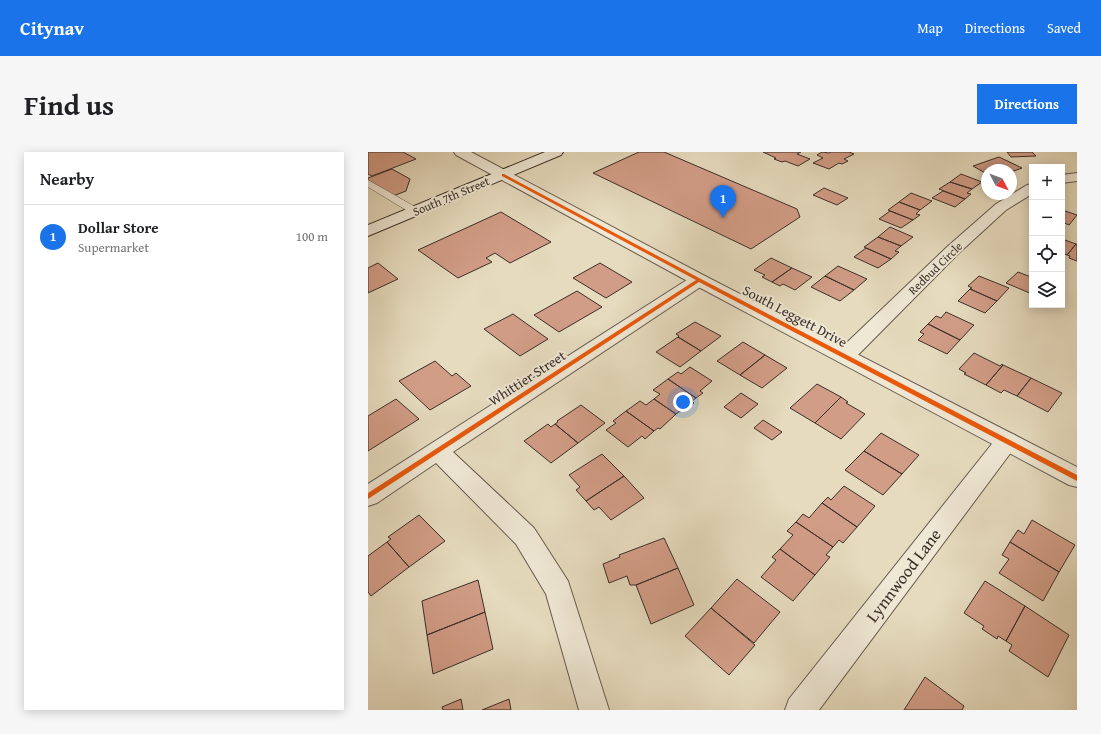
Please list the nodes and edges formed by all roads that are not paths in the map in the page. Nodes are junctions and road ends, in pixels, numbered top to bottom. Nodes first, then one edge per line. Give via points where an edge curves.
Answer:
1 (461, 152) edge
2 (556, 152) edge
3 (503, 175) junction
4 (1077, 177) edge
5 (1065, 179) edge
6 (368, 183) edge
7 (1029, 190) edge
8 (415, 211) junction
9 (368, 231) edge
10 (699, 280) junction
11 (845, 356) junction
12 (1007, 440) junction
13 (438, 451) junction
14 (1077, 478) edge
15 (368, 496) edge
16 (594, 710) edge
17 (800, 710) edge

1 - 3 street, South Leggett Drive
2 - 3 street, South 7th Street
3 - 8 street, South 7th Street
3 - 10 street, South Leggett Drive
4 - 5 street
6 - 8 lane
7 - 11 street, Redbud Circle via 1001,207 953,250
8 - 9 street, South 7th Street
10 - 11 street, South Leggett Drive
10 - 13 street, Whittier Street
11 - 12 street, South Leggett Drive
12 - 14 street, South Leggett Drive
12 - 17 street, Lynnwood Lane
13 - 15 street, Whittier Street
13 - 16 street via 525,536 558,590

